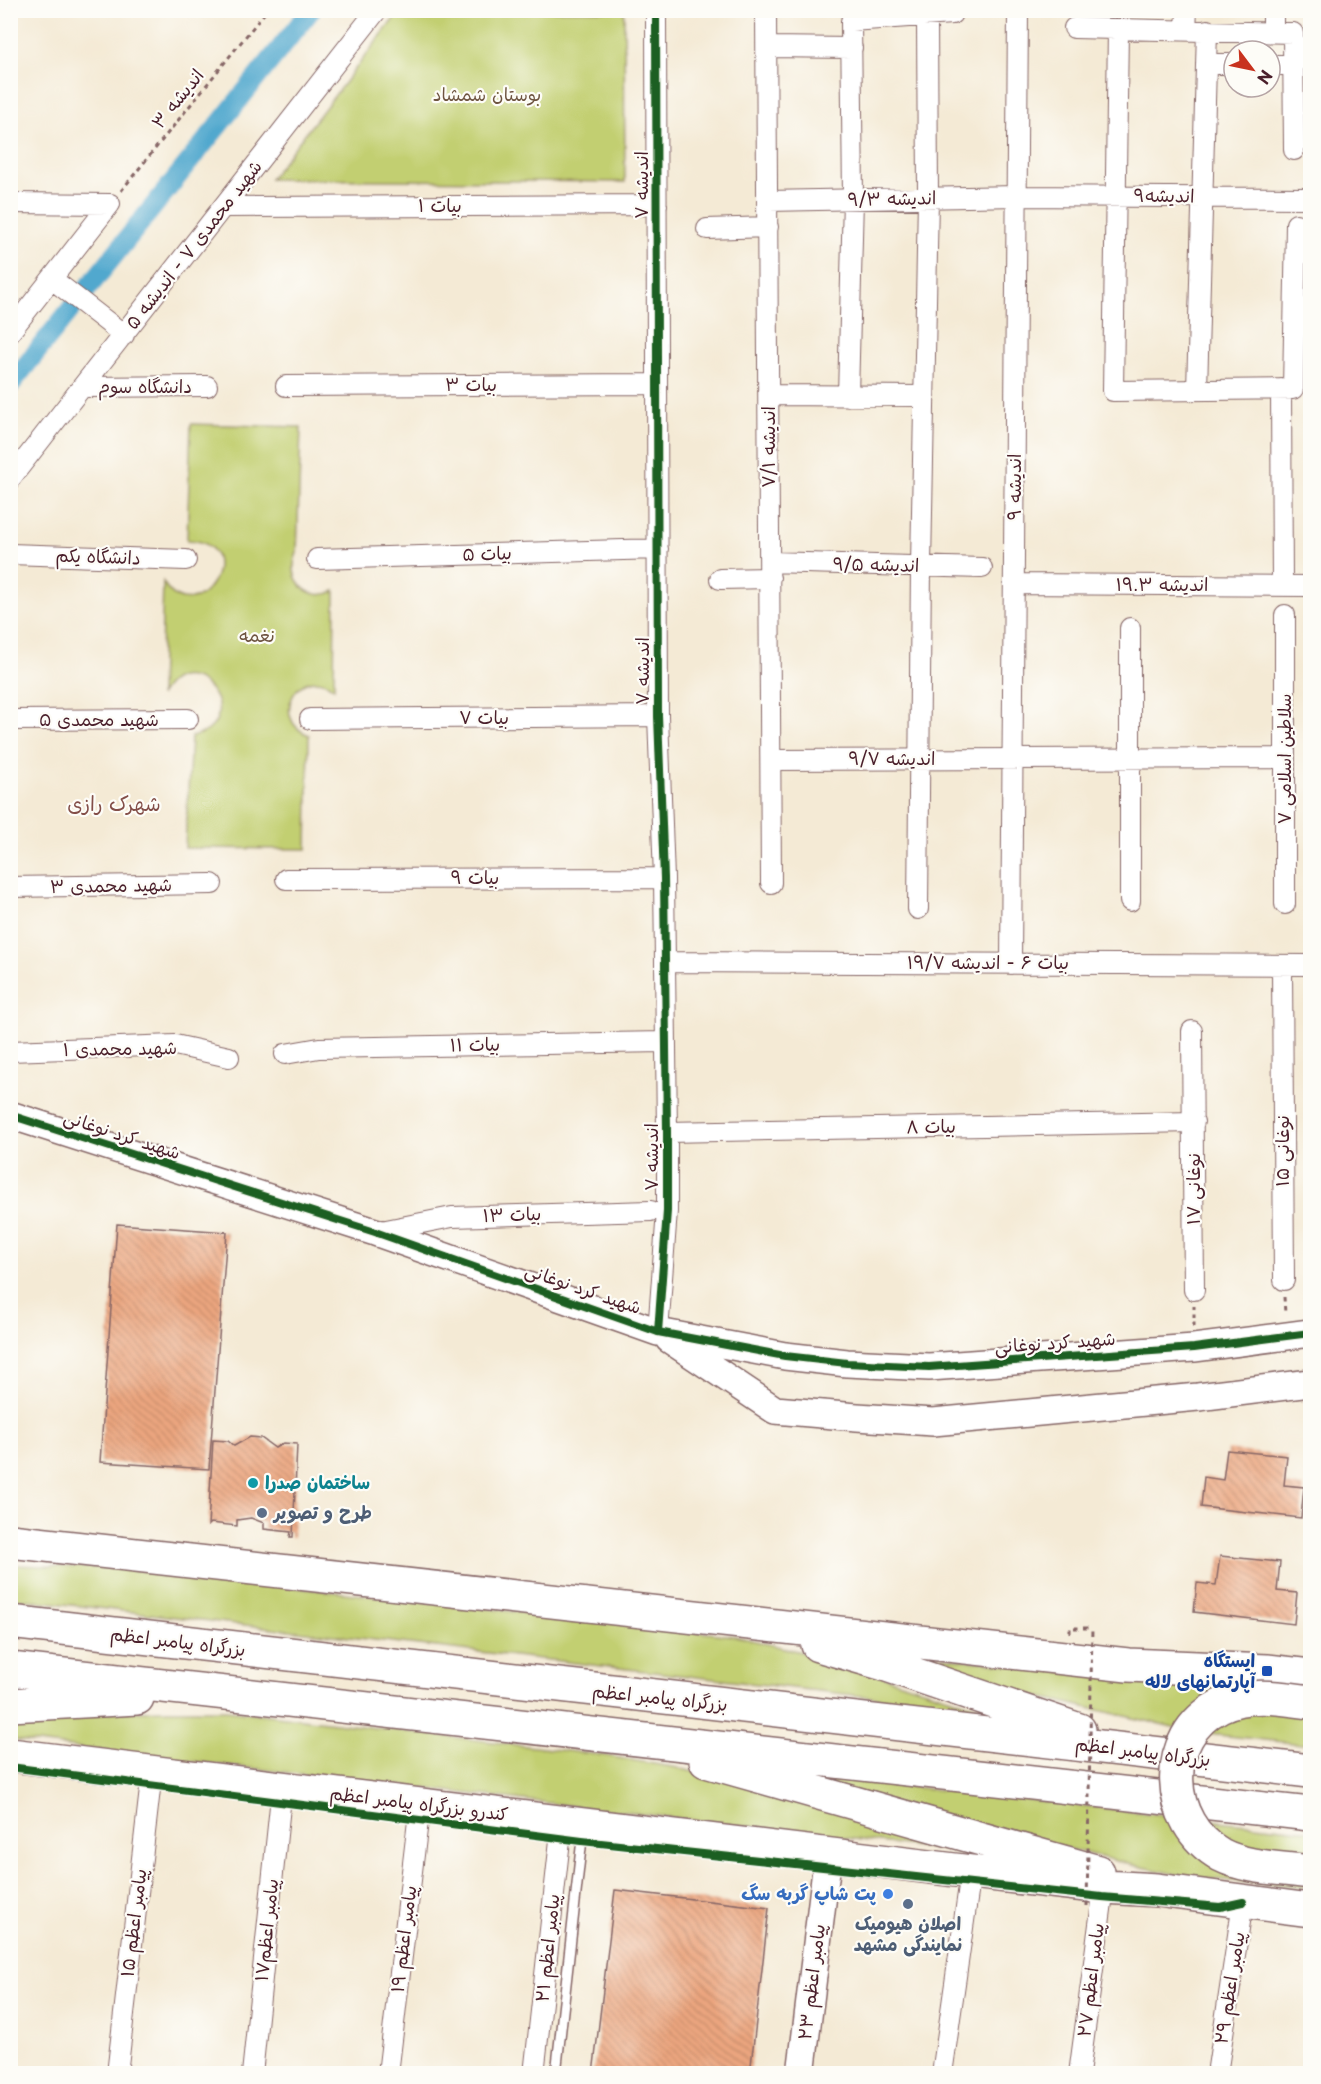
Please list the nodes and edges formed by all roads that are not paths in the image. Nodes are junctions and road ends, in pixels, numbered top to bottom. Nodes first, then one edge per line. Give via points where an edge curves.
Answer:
1 (377, 10) edge
2 (656, 10) edge
3 (766, 10) edge
4 (1018, 10) edge
5 (1273, 10) edge
6 (952, 14) dead end
7 (927, 16) junction
8 (1187, 20) edge
9 (1074, 28) dead end
10 (1118, 29) junction
11 (1207, 30) junction
12 (1273, 31) junction
13 (767, 47) junction
14 (852, 48) junction
15 (1206, 64) junction
16 (1222, 64) edge
17 (1282, 65) edge
18 (1293, 65) junction
19 (1294, 150) dead end
20 (1117, 195) junction
21 (1017, 196) junction
22 (1203, 197) junction
23 (928, 198) junction
24 (1311, 198) edge
25 (853, 199) junction
26 (768, 201) junction
27 (10, 203) edge
28 (657, 205) junction
29 (223, 207) junction
30 (1296, 224) dead end
31 (768, 227) junction
32 (707, 229) dead end
33 (52, 279) junction
34 (10, 332) edge
35 (124, 335) junction
36 (657, 384) junction
37 (207, 386) dead end
38 (286, 386) dead end
39 (82, 387) junction
40 (1281, 389) junction
41 (1197, 390) junction
42 (769, 395) junction
43 (848, 396) junction
44 (924, 396) junction
45 (10, 479) edge
46 (658, 549) junction
47 (10, 555) edge
48 (317, 559) dead end
49 (186, 560) dead end
50 (921, 566) junction
51 (982, 568) dead end
52 (770, 570) junction
53 (720, 579) dead end
54 (1014, 584) junction
55 (1282, 586) junction
56 (1311, 586) edge
57 (1286, 615) dead end
58 (1130, 628) dead end
59 (658, 716) junction
60 (188, 719) dead end
61 (310, 719) dead end
62 (10, 720) edge
63 (1285, 758) junction
64 (920, 759) junction
65 (1013, 759) junction
66 (1130, 759) junction
67 (771, 760) junction
68 (664, 878) junction
69 (286, 879) dead end
70 (771, 883) dead end
71 (212, 884) dead end
72 (10, 887) edge
73 (1130, 902) dead end
74 (1285, 904) dead end
75 (918, 909) dead end
76 (664, 962) junction
77 (1011, 964) junction
78 (1282, 965) junction
79 (1311, 965) edge
80 (1192, 1031) dead end
81 (664, 1042) junction
82 (10, 1051) edge
83 (285, 1054) dead end
84 (229, 1058) dead end
85 (10, 1115) edge
86 (1194, 1122) junction
87 (667, 1132) junction
88 (651, 1211) dead end
89 (375, 1232) junction
90 (1284, 1280) road end
91 (1194, 1290) road end
92 (658, 1332) junction
93 (1298, 1335) edge
94 (1311, 1383) edge
95 (10, 1541) edge
96 (63, 1547) junction
97 (10, 1550) edge
98 (718, 1617) junction
99 (10, 1622) edge
100 (10, 1669) edge
101 (1311, 1676) edge
102 (234, 1693) junction
103 (1311, 1701) edge
104 (10, 1706) edge
105 (618, 1736) junction
106 (1141, 1752) junction
107 (10, 1755) edge
108 (1311, 1771) edge
109 (152, 1772) junction
110 (282, 1787) junction
111 (420, 1804) junction
112 (1311, 1814) edge
113 (573, 1823) junction
114 (828, 1854) junction
115 (971, 1872) junction
116 (1311, 1872) edge
117 (1157, 1890) junction
118 (1093, 1896) junction
119 (1243, 1902) junction
120 (1311, 1910) edge
121 (117, 2073) edge
122 (252, 2073) edge
123 (388, 2073) edge
124 (534, 2073) edge
125 (556, 2073) edge
126 (801, 2073) edge
127 (942, 2073) edge
128 (1079, 2073) edge
129 (1217, 2073) edge

1 - 29 street, شهید محمدی ۷ - اندیشه ۵
2 - 28 street, اندیشه ۷
3 - 13 street, اندیشه ۷/۱
4 - 21 street, اندیشه ۹
5 - 12 street
6 - 7 street
7 - 14 street via 851,21
7 - 23 street
8 - 10 street
8 - 11 street
9 - 10 street
10 - 20 street
11 - 12 street
11 - 15 street
12 - 18 street via 1293,33
13 - 14 street
13 - 26 street, اندیشه ۷/۱
14 - 25 street
15 - 16 street
15 - 22 street
17 - 18 street
18 - 19 street
20 - 21 street, اندیشه۹
20 - 22 street, اندیشه۹
20 - 41 street via 1113,391
21 - 23 street, اندیشه ۹/۳
21 - 54 street, اندیشه ۹
22 - 24 street, اندیشه۹
22 - 41 street
23 - 25 street, اندیشه ۹/۳
23 - 44 street
25 - 26 street, اندیشه ۹/۳
25 - 43 street
26 - 31 street, اندیشه ۷/۱
27 - 33 street via 110,204
28 - 29 street, بیات ۱
28 - 36 street, اندیشه ۷
29 - 35 street, شهید محمدی ۷ - اندیشه ۵
30 - 40 street via 1293,389
31 - 32 street
31 - 42 street, اندیشه ۷/۱
33 - 34 street
33 - 35 street
35 - 39 street, شهید محمدی ۷ - اندیشه ۵
36 - 38 street, بیات ۳
36 - 46 street, اندیشه ۷
37 - 39 street, دانشگاه سوم
39 - 45 street, شهید محمدی ۷ - اندیشه ۵
40 - 41 street
40 - 55 street
42 - 43 street
42 - 52 street, اندیشه ۷/۱
43 - 44 street
44 - 50 street
46 - 48 street, بیات ۵
46 - 59 street, اندیشه ۷
47 - 49 street, دانشگاه یکم
50 - 51 street, اندیشه ۹/۵
50 - 52 street, اندیشه ۹/۵
50 - 64 street
52 - 53 street, اندیشه ۹/۵
52 - 67 street, اندیشه ۷/۱
54 - 55 street, اندیشه ۱۹.۳
54 - 65 street, اندیشه ۹
55 - 56 street, اندیشه ۱۹.۳
57 - 63 street, سلاطین اسلامی ۷
58 - 66 street
59 - 61 street, بیات ۷
59 - 68 street, اندیشه ۷
60 - 62 street, شهید محمدی ۵
63 - 66 street, اندیشه ۹/۷
63 - 74 street, سلاطین اسلامی ۷
64 - 65 street, اندیشه ۹/۷
64 - 67 street, اندیشه ۹/۷
64 - 75 street
65 - 66 street, اندیشه ۹/۷
65 - 77 street, اندیشه ۹
66 - 73 street
67 - 70 street, اندیشه ۷/۱
68 - 69 street, بیات ۹
68 - 76 street, اندیشه ۷
71 - 72 street, شهید محمدی ۳
76 - 77 street, بیات ۶ - اندیشه ۱۹/۷
76 - 81 street, اندیشه ۷
77 - 78 street, بیات ۶ - اندیشه ۱۹/۷
78 - 79 street, بیات ۶ - اندیشه ۱۹/۷
78 - 90 street, نوغانی ۱۵
80 - 86 street, نوغانی ۱۷
81 - 83 street, بیات ۱۱ via 319,1048
81 - 87 street, اندیشه ۷
82 - 84 street, شهید محمدی ۱ via 176,1046
85 - 89 street, شهید کرد نوغانی
86 - 87 street, بیات ۸
86 - 91 street, نوغانی ۱۷
87 - 92 street, اندیشه ۷ via 667,1211
88 - 89 street, بیات ۱۳ via 452,1217
89 - 92 street, شهید کرد نوغانی
92 - 93 street, شهید کرد نوغانی via 785,1356 929,1367 1194,1348
92 - 94 street, شهید کرد نوغانی via 775,1410 857,1417 933,1422
95 - 96 highway
96 - 97 highway
96 - 98 highway
98 - 101 highway via 1128,1665
98 - 106 highway via 884,1664
99 - 106 highway, بزرگراه پیامبر اعظم
100 - 102 highway
102 - 104 highway
102 - 105 highway
103 - 116 highway, bridge via 1245,1698 1220,1706 1199,1721 1184,1743 1176,1768 1179,1803 1185,1820 1201,1841 1222,1856
105 - 112 highway
105 - 117 highway via 1007,1844
106 - 108 highway, بزرگراه پیامبر اعظم
107 - 109 highway, کندرو بزرگراه پیامبر اعظم
109 - 110 highway, کندرو بزرگراه پیامبر اعظم
109 - 121 street, پیامبر اعظم ۱۵
110 - 111 highway, کندرو بزرگراه پیامبر اعظم
110 - 122 street, پیامبر اعظم۱۷
111 - 113 highway, کندرو بزرگراه پیامبر اعظم
111 - 123 street, پیامبر اعظم ۱۹
113 - 114 highway, کندرو بزرگراه پیامبر اعظم
113 - 124 street, پیامبر اعظم ۲۱
113 - 125 lane
114 - 115 highway, کندرو بزرگراه پیامبر اعظم
114 - 126 street, پیامبر اعظم ۲۳
115 - 118 highway, کندرو بزرگراه پیامبر اعظم
115 - 127 street
117 - 118 highway, کندرو بزرگراه پیامبر اعظم
117 - 119 highway
118 - 128 street, پیامبر اعظم ۲۷
119 - 120 highway
119 - 129 street, پیامبر اعظم ۲۹

